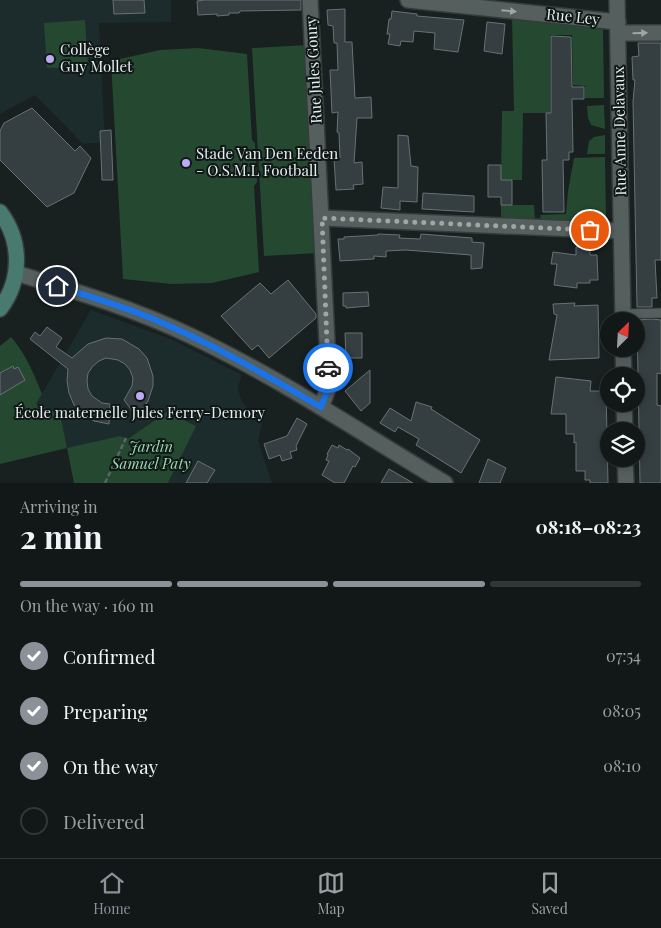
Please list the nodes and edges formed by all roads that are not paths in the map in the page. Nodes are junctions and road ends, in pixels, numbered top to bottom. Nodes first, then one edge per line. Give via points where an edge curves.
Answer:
1 (310, 0) edge
2 (408, 0) edge
3 (617, 0) edge
4 (618, 28) junction
5 (661, 33) edge
6 (0, 212) edge
7 (322, 218) junction
8 (621, 231) junction
9 (16, 273) junction
10 (0, 309) edge
11 (622, 312) edge
12 (661, 314) edge
13 (645, 316) edge
14 (321, 407) junction
15 (625, 467) edge
16 (444, 483) edge
17 (626, 483) edge

1 - 7 street, Rue Jules Goury
2 -> 4 street, Rue Ley
3 - 4 street, Rue Anne Delavaux
4 -> 5 street, Rue Ley
4 - 8 street, Rue Anne Delavaux
6 - 9 street via 11,229 15,244
7 - 8 street
7 - 14 street, Rue Jules Goury via 329,382
8 - 11 street, Rue Anne Delavaux
9 - 10 street
9 - 14 street via 114,304 164,324 232,356
12 - 13 lane
14 - 16 street
15 - 17 street

